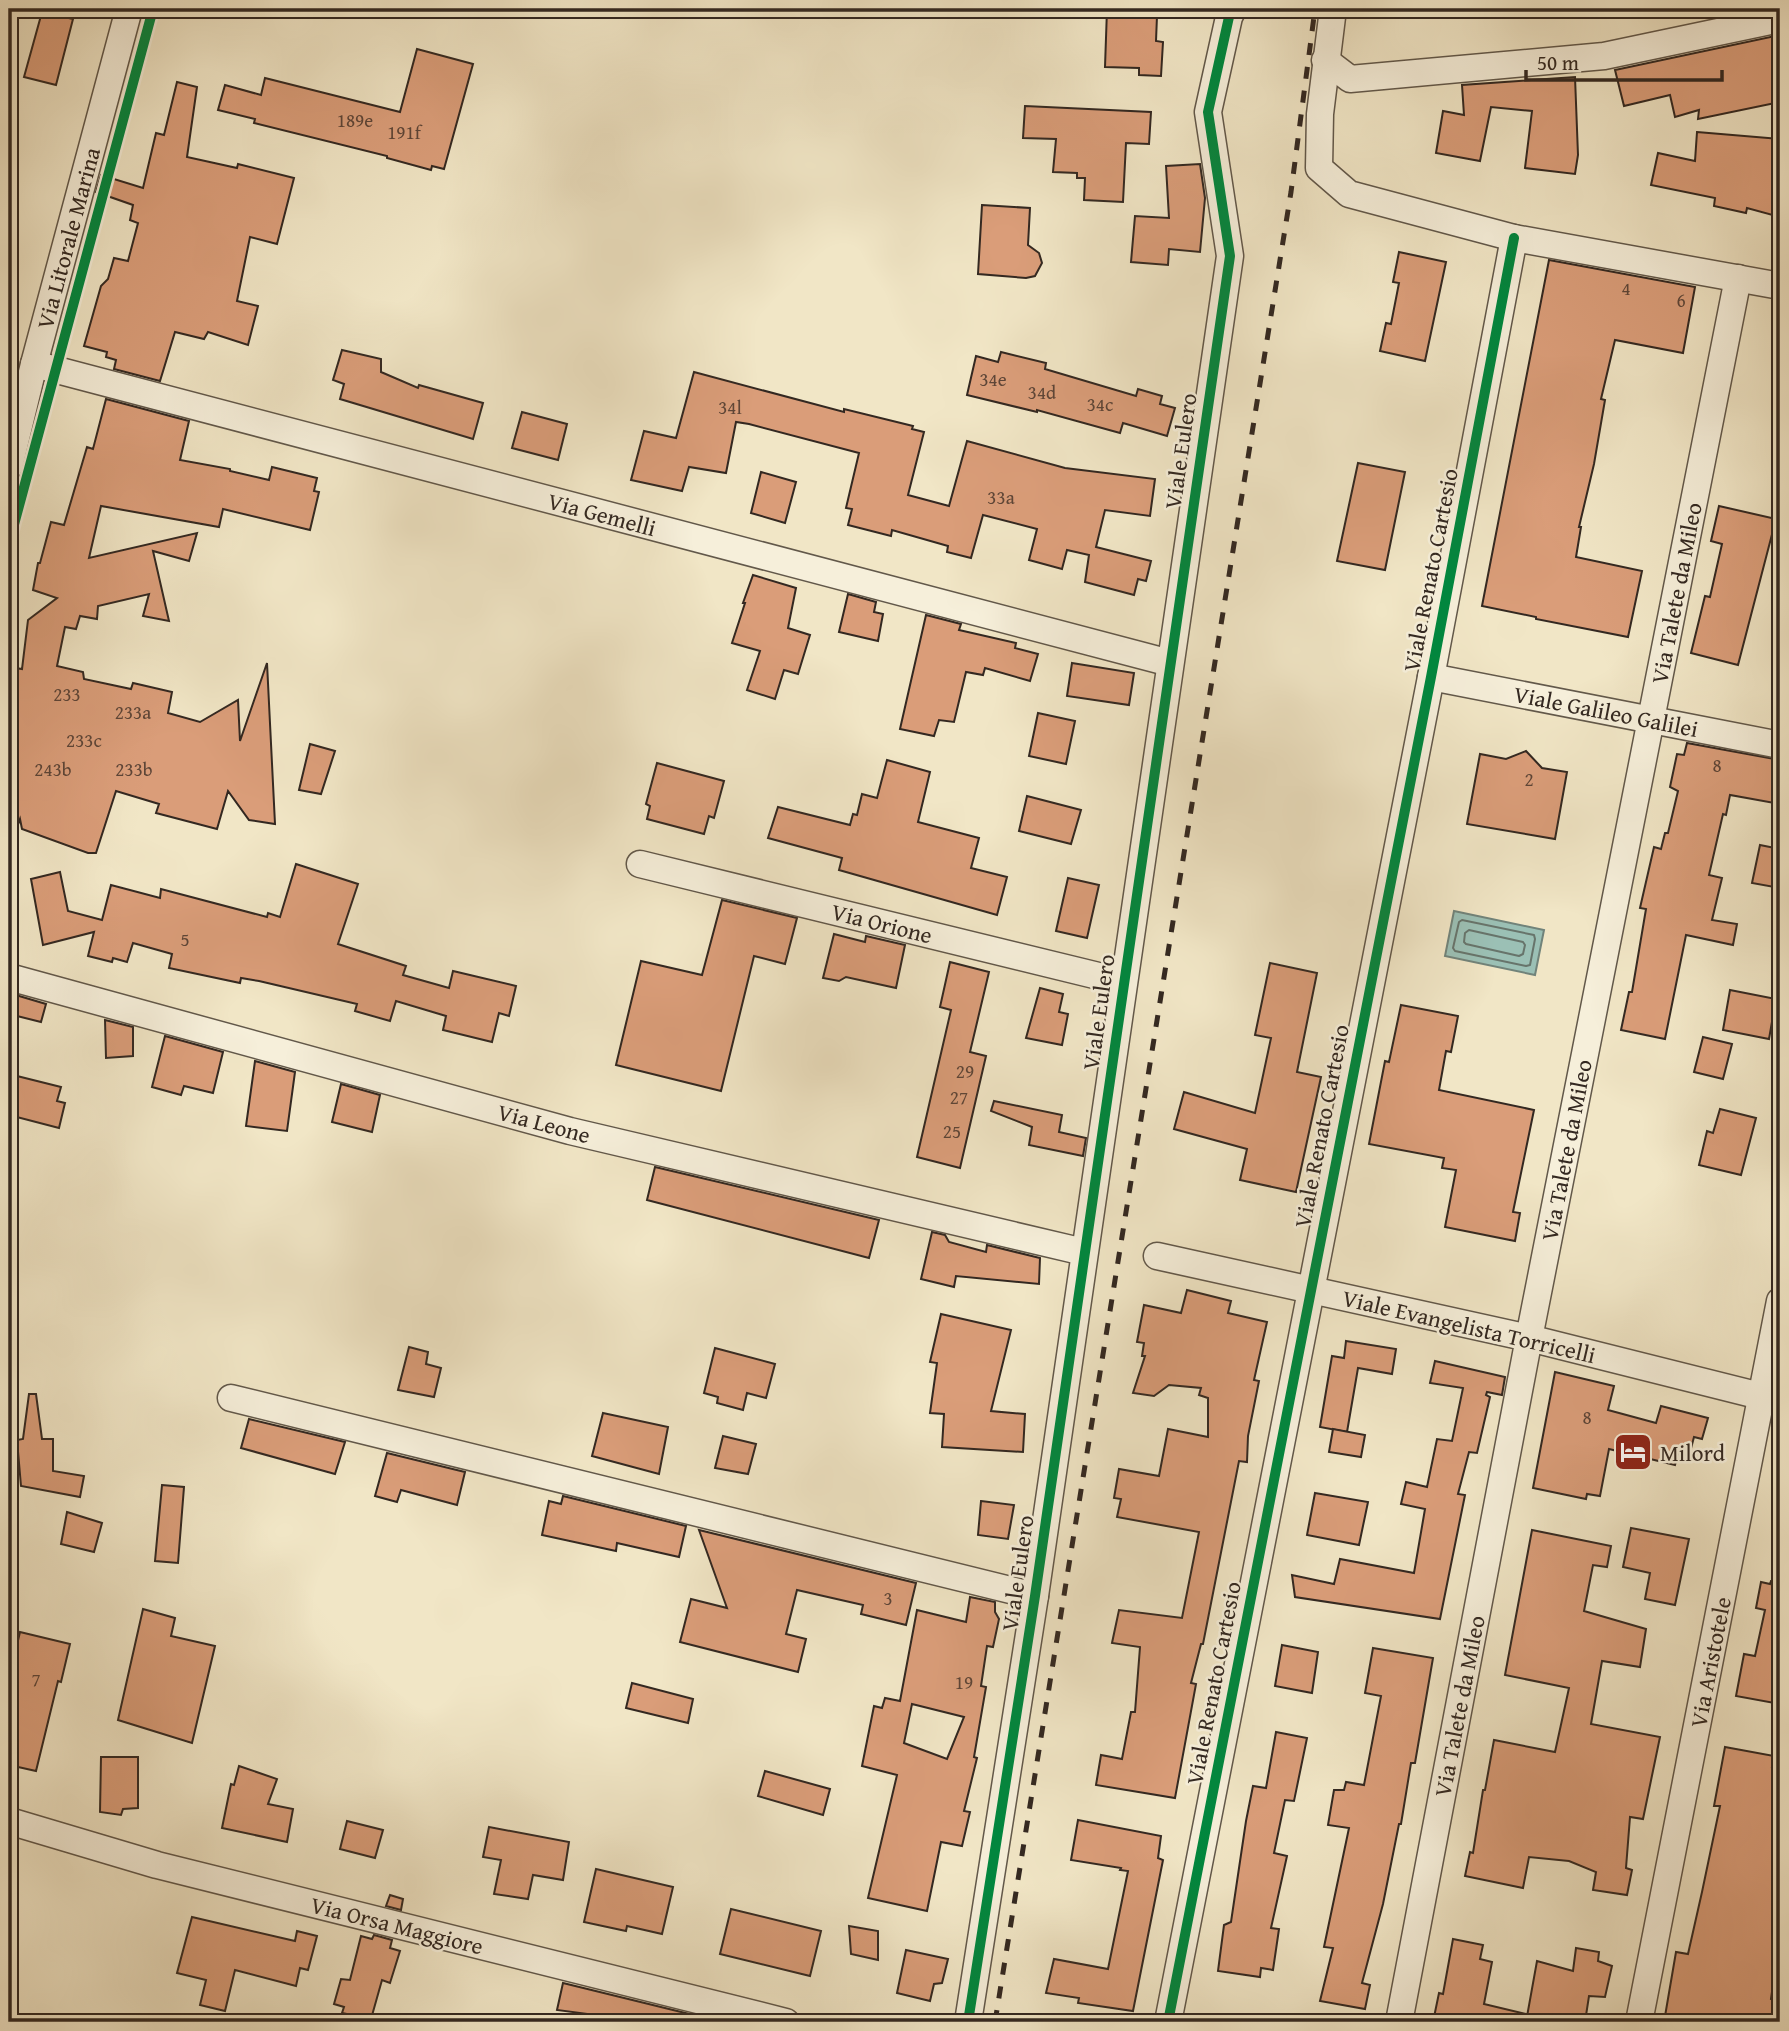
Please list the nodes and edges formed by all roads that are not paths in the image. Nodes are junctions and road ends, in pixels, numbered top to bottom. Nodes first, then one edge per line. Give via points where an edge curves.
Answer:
1 (129, 9) edge
2 (1233, 9) edge
3 (1333, 9) edge
4 (1780, 19) edge
5 (1325, 60) junction
6 (1514, 238) junction
7 (1738, 278) junction
8 (1780, 286) edge
9 (34, 364) junction
10 (9, 467) edge
11 (1170, 663) junction
12 (1431, 677) junction
13 (1651, 719) junction
14 (1780, 745) edge
15 (640, 864) dead end
16 (9, 977) edge
17 (1123, 982) junction
18 (1084, 1252) junction
19 (1157, 1256) dead end
20 (1310, 1289) junction
21 (1780, 1301) edge
22 (1529, 1338) junction
23 (231, 1398) dead end
24 (1771, 1399) edge
25 (1035, 1596) junction
26 (9, 1821) edge
27 (786, 2022) edge
28 (968, 2022) edge
29 (1168, 2022) edge
30 (1399, 2022) edge
31 (1639, 2022) edge

1 - 9 street, Via Litorale Marina
2 - 11 street, Viale Eulero via 1208,112 1230,256
3 - 5 street
4 - 5 street via 1604,56 1510,65 1350,79
5 - 6 street via 1320,168 1349,194
6 - 7 street
6 - 12 street, Viale Renato Cartesio
7 - 8 street
7 - 13 street, Via Talete da Mileo
9 - 10 street, Via Litorale Marina
9 - 11 street, Via Gemelli
11 - 17 street, Viale Eulero
12 - 13 street, Viale Galileo Galilei
12 - 20 street, Viale Renato Cartesio
13 - 14 street, Viale Galileo Galilei
13 - 22 street, Via Talete da Mileo
15 - 17 street, Via Orione
16 - 18 street, Via Leone via 570,1131
17 - 18 street, Viale Eulero
18 - 25 street, Viale Eulero
19 - 20 street, Viale Evangelista Torricelli
20 - 22 street, Viale Evangelista Torricelli
20 - 29 street, Viale Renato Cartesio
21 - 24 street, Via Aristotele
22 - 24 street, Viale Evangelista Torricelli
22 - 30 street, Via Talete da Mileo
23 - 25 street
24 - 31 street, Via Aristotele
25 - 28 street, Viale Eulero
26 - 27 street, Via Orsa Maggiore via 157,1865

